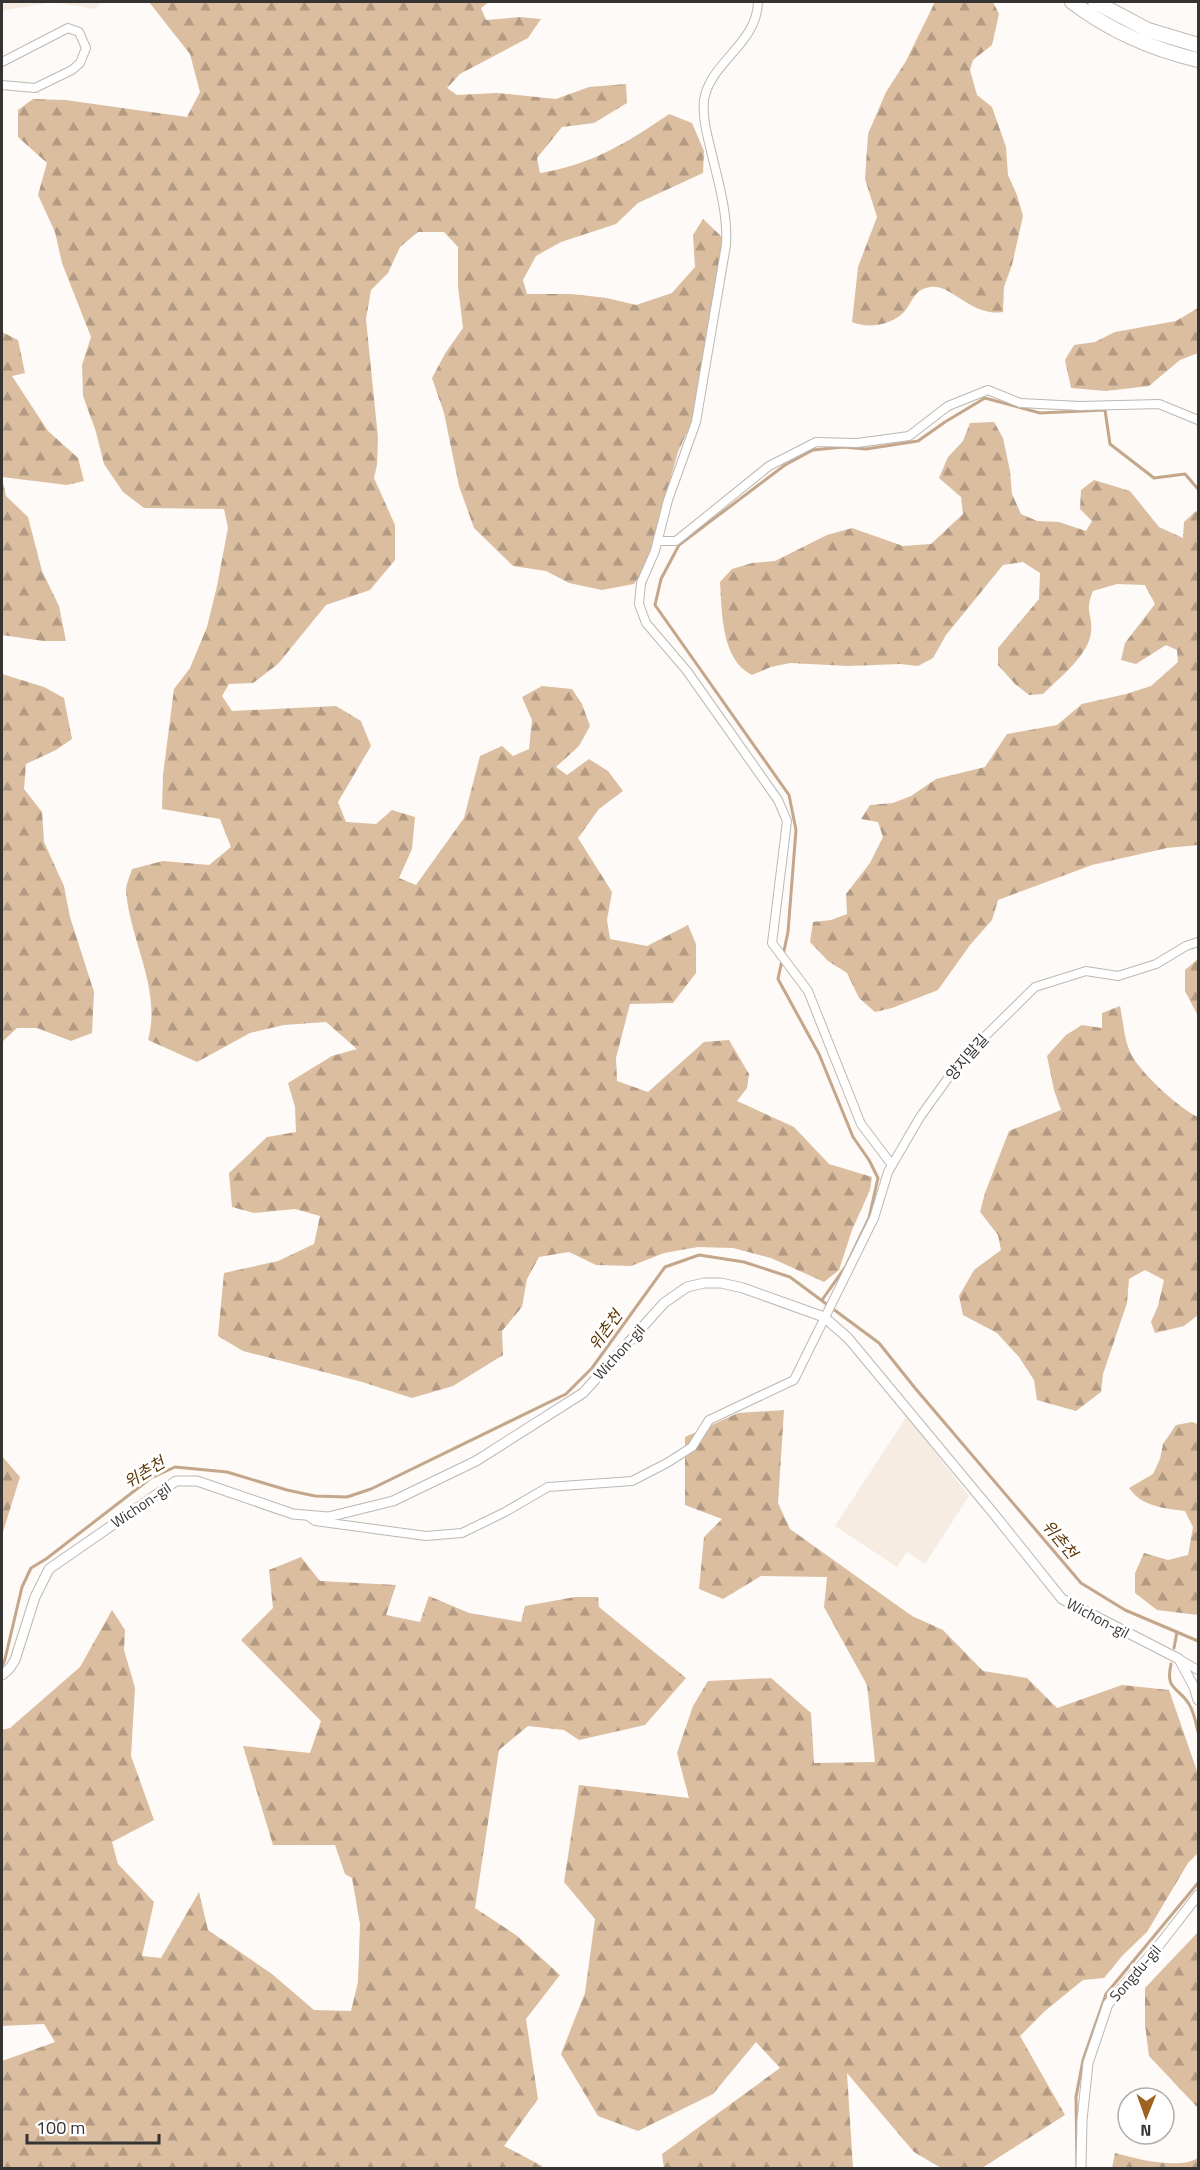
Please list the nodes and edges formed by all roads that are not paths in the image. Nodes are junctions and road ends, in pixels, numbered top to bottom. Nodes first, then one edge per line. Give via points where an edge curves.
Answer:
1 (758, 2) edge
2 (1072, 2) edge
3 (1095, 2) edge
4 (1198, 45) edge
5 (1198, 60) edge
6 (2, 62) edge
7 (2, 85) edge
8 (1198, 420) edge
9 (658, 541) junction
10 (1198, 942) edge
11 (892, 1165) junction
12 (826, 1315) junction
13 (305, 1515) junction
14 (1179, 1659) junction
15 (1198, 1670) edge
16 (5, 1672) edge
17 (1198, 1700) edge
18 (1198, 1895) edge
19 (1081, 2169) edge

1 - 9 street via 755,22 719,69 704,99 707,134 726,221 726,245 696,422
2 - 5 highway via 1133,40
3 - 4 highway via 1148,30
6 - 7 street via 68,28 79,32 86,48 81,63 36,88
8 - 9 street via 1159,404 1020,403 988,390 948,406 909,436 857,443 816,442 769,466 676,541
9 - 11 street via 639,592 645,623 687,671 778,800 787,821 772,943 808,991 861,1124
10 - 11 street, 양지말길 via 1156,964 1118,976 1086,971 1035,987 961,1060
11 - 12 street, 양지말길 via 874,1218
12 - 13 street, Wichon-gil via 721,1283 687,1287 664,1303 583,1393 476,1461 393,1501 328,1517
12 - 13 street, 양지말길 via 794,1380 709,1420 692,1447 632,1481 548,1487 462,1533 426,1536 315,1521
12 - 14 street, Wichon-gil via 1062,1599
13 - 16 street, Wichon-gil via 197,1481 176,1481 49,1569 35,1597 15,1660
14 - 15 street, Wichon-gil
14 - 17 street
18 - 19 street, Songdu-gil via 1108,2004 1088,2063

